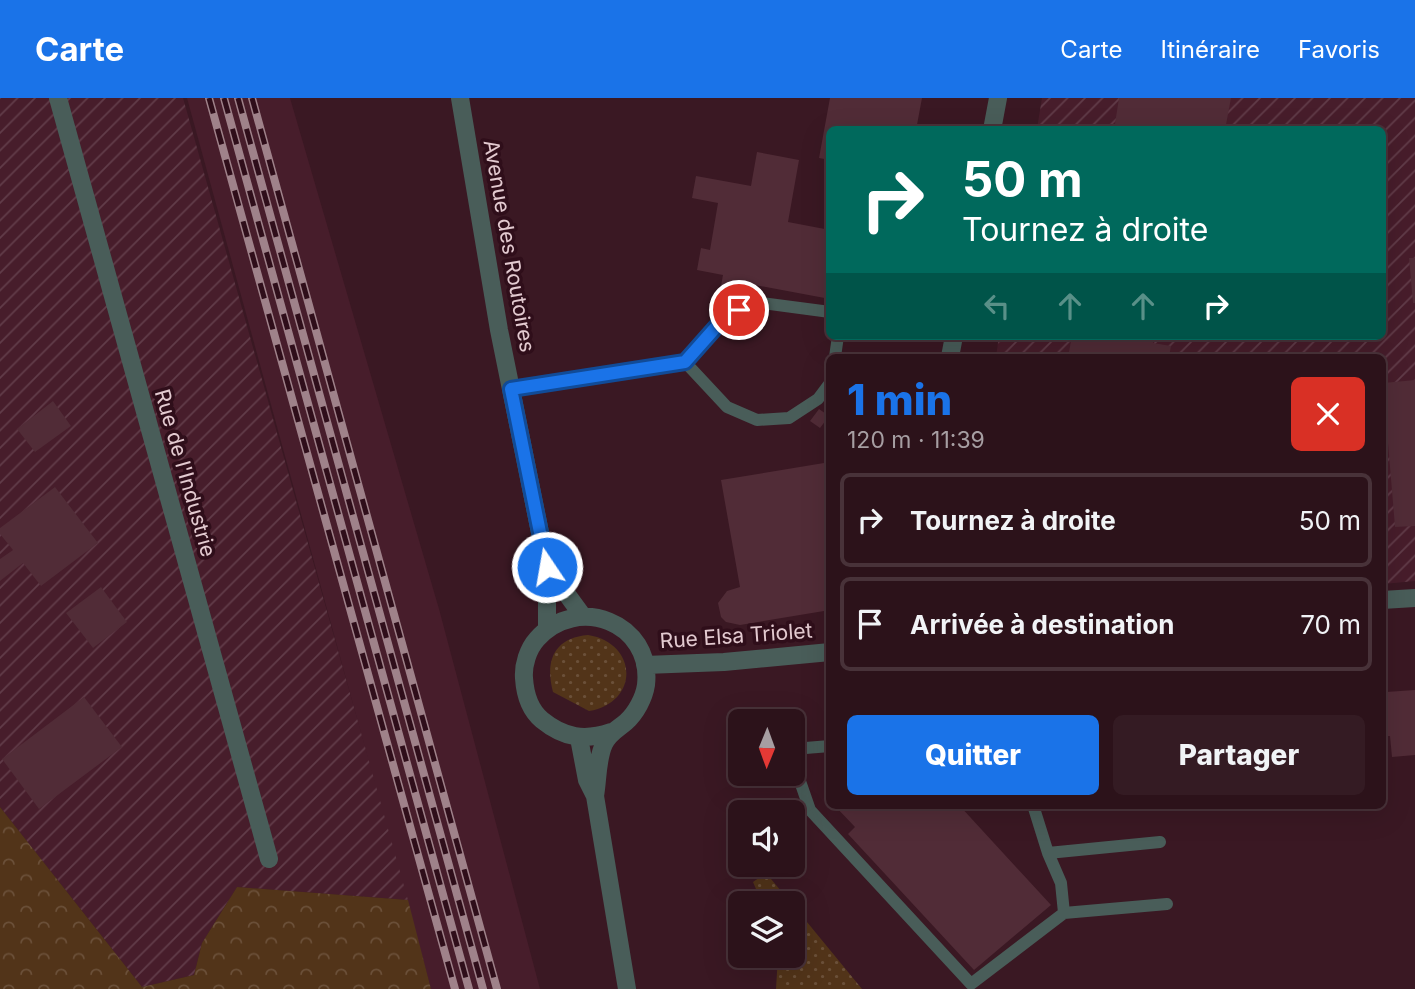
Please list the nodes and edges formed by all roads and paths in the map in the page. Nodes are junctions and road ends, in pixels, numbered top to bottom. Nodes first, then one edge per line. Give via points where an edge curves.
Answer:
1 (58, 98) edge
2 (460, 98) edge
3 (998, 98) edge
4 (993, 126) edge
5 (826, 311) edge
6 (685, 362) junction
7 (826, 388) edge
8 (511, 389) junction
9 (547, 567) junction
10 (1415, 598) edge
11 (1386, 600) edge
12 (582, 615) junction
13 (547, 628) junction
14 (826, 652) edge
15 (645, 665) junction
16 (611, 732) junction
17 (579, 738) junction
18 (826, 746) edge
19 (805, 748) edge
20 (802, 786) edge
21 (595, 796) junction
22 (1034, 809) edge
23 (1160, 842) dead end
24 (1048, 853) junction
25 (269, 859) dead end
26 (1167, 904) dead end
27 (1064, 913) junction
28 (627, 989) edge

1 - 25 street, Rue de l'Industrie
2 - 8 street, Avenue des Routoires
3 - 4 street
5 - 6 lane via 754,302 724,318
6 - 7 lane via 727,407 757,420 789,418
6 - 8 lane
8 - 9 street, Avenue des Routoires
9 - 12 street, Avenue des Routoires
9 - 13 street, Avenue des Routoires
10 - 11 street
12 - 13 street
12 - 15 street via 623,628
13 - 17 street via 531,646 523,669 525,694 537,716 556,731
14 - 15 street, Rue Elsa Triolet
15 - 16 street via 646,685 640,704 628,721
16 - 17 street
16 - 21 street via 599,759
17 - 21 street
18 - 19 lane
20 - 27 lane via 810,810 971,984
21 - 28 street
22 - 24 lane
23 - 24 lane
24 - 27 lane via 1061,883
26 - 27 lane

